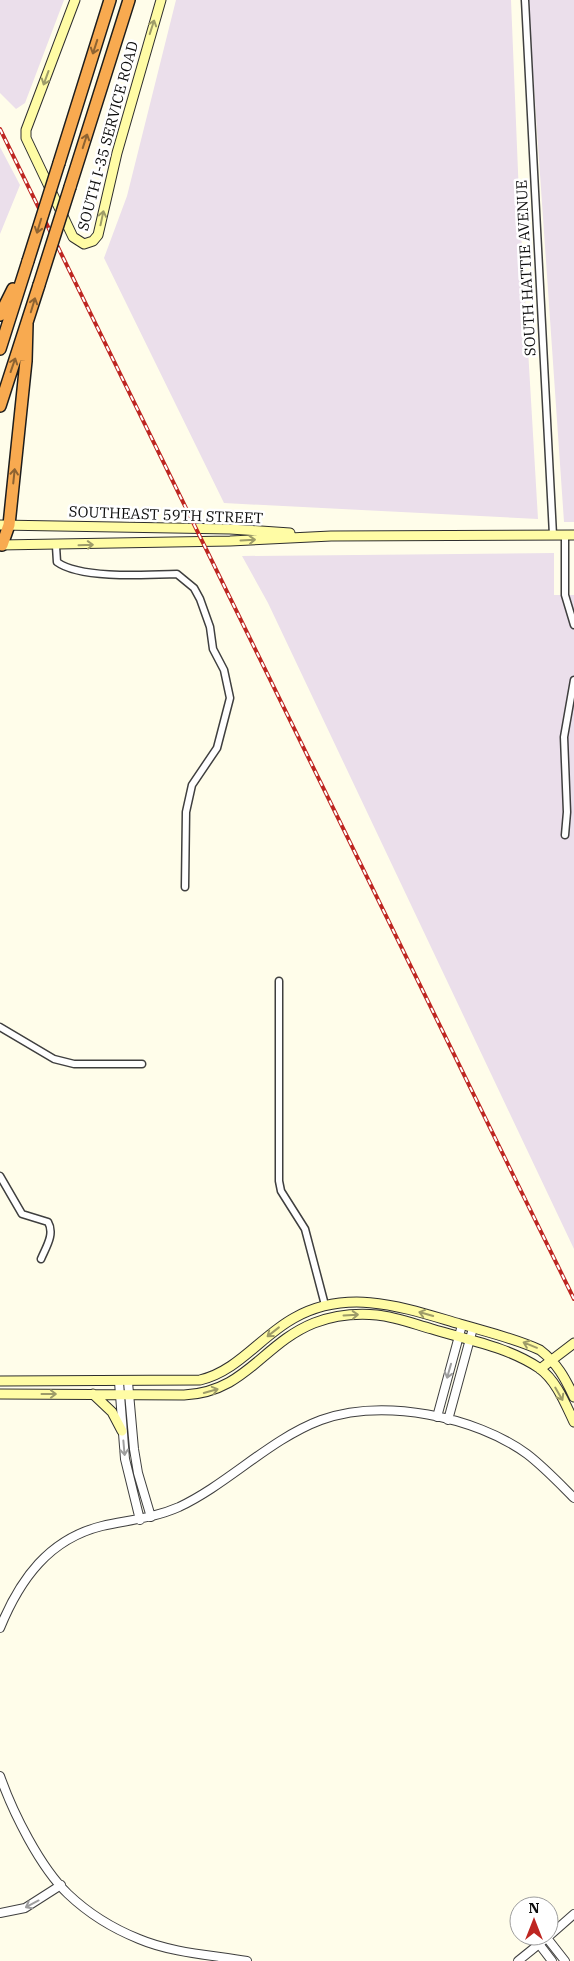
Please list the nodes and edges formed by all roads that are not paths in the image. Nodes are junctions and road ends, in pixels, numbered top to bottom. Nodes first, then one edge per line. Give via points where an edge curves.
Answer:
1 (75, 0) edge
2 (110, 0) edge
3 (130, 0) edge
4 (134, 0) edge
5 (161, 0) edge
6 (525, 0) edge
7 (124, 17) junction
8 (28, 260) junction
9 (0, 315) edge
10 (27, 324) junction
11 (0, 350) edge
12 (0, 406) edge
13 (5, 525) edge
14 (553, 535) junction
15 (569, 535) edge
16 (331, 536) junction
17 (1, 546) edge
18 (56, 546) junction
19 (574, 625) edge
20 (574, 680) edge
21 (566, 835) dead end
22 (185, 887) dead end
23 (278, 981) dead end
24 (0, 1027) edge
25 (142, 1064) dead end
26 (0, 1176) edge
27 (41, 1259) dead end
28 (326, 1305) junction
29 (462, 1325) junction
30 (473, 1328) junction
31 (459, 1337) junction
32 (470, 1340) junction
33 (574, 1343) edge
34 (552, 1359) junction
35 (540, 1369) junction
36 (0, 1382) edge
37 (124, 1382) junction
38 (0, 1394) edge
39 (93, 1394) junction
40 (120, 1394) junction
41 (130, 1394) junction
42 (574, 1397) edge
43 (437, 1417) junction
44 (448, 1420) junction
45 (574, 1422) edge
46 (122, 1431) junction
47 (574, 1498) edge
48 (151, 1517) junction
49 (140, 1520) junction
50 (0, 1607) edge
51 (8, 1610) junction
52 (1, 1623) edge
53 (0, 1776) edge
54 (60, 1885) junction
55 (0, 1913) edge
56 (574, 1914) edge
57 (559, 1927) edge
58 (537, 1946) edge
59 (541, 1946) edge
60 (554, 1946) edge
61 (205, 1957) edge
62 (216, 1958) edge
63 (247, 1961) edge
64 (518, 1961) edge
65 (552, 1961) edge
66 (565, 1961) edge

1 -> 5 main road, SOUTH I-35 SERVICE ROAD via 26,130 26,138 73,237 84,244 94,242 98,235 117,153
2 -> 8 highway, bridge
3 - 7 highway
4 - 7 highway
6 - 14 street, SOUTH HATTIE AVENUE
10 -> 7 highway, bridge
8 - 9 highway
8 - 11 highway
12 -> 10 highway
13 -> 10 highway via 26,361
13 - 16 main road, SOUTHEAST 59TH STREET via 230,528
13 - 17 highway
14 - 15 main road, SOUTHEAST 59TH STREET
14 - 16 main road, SOUTHEAST 59TH STREET
15 - 19 street via 565,595
18 -> 16 main road, SOUTHEAST 59TH STREET
17 - 18 main road, SOUTHEAST 59TH STREET
18 - 22 street via 57,562 66,568 108,574 177,574 194,588 200,599 230,698 217,748 192,785 186,812
20 - 21 street via 564,737
23 - 28 street via 279,1181 281,1191 305,1228
24 - 25 street via 54,1059 74,1064
26 - 27 street via 22,1214 48,1222 51,1227
29 -> 28 main road via 370,1301
28 -> 37 main road via 284,1324 232,1366 211,1378 186,1382
29 - 30 main road
29 - 31 street
30 - 32 street
34 -> 30 main road via 526,1344
31 - 32 main road
41 -> 31 main road via 198,1394 222,1387 244,1374 301,1329 346,1314 379,1315
31 -> 43 street
32 - 35 main road via 511,1353
32 - 44 street
33 - 34 main road
34 - 35 main road
34 - 42 main road
35 -> 45 main road via 552,1382
36 - 37 main road
37 - 40 street
37 - 41 street
38 -> 39 main road
39 - 40 main road
39 - 46 main road via 112,1412
40 - 41 main road
40 - 46 street
41 - 48 street via 138,1473
43 - 44 street
43 - 48 street via 403,1411 371,1411 321,1420 187,1503
44 - 47 street via 485,1431 527,1454
46 -> 49 street via 127,1476
48 - 49 street
49 - 51 street via 80,1532 65,1541 39,1560 19,1587
50 - 51 street
51 - 52 street
53 - 54 street via 20,1823
54 -> 55 street via 25,1908
54 - 61 street via 88,1911 138,1939
56 - 57 street
58 - 64 street
59 - 65 street
60 - 66 street
61 - 62 street
62 - 63 street

